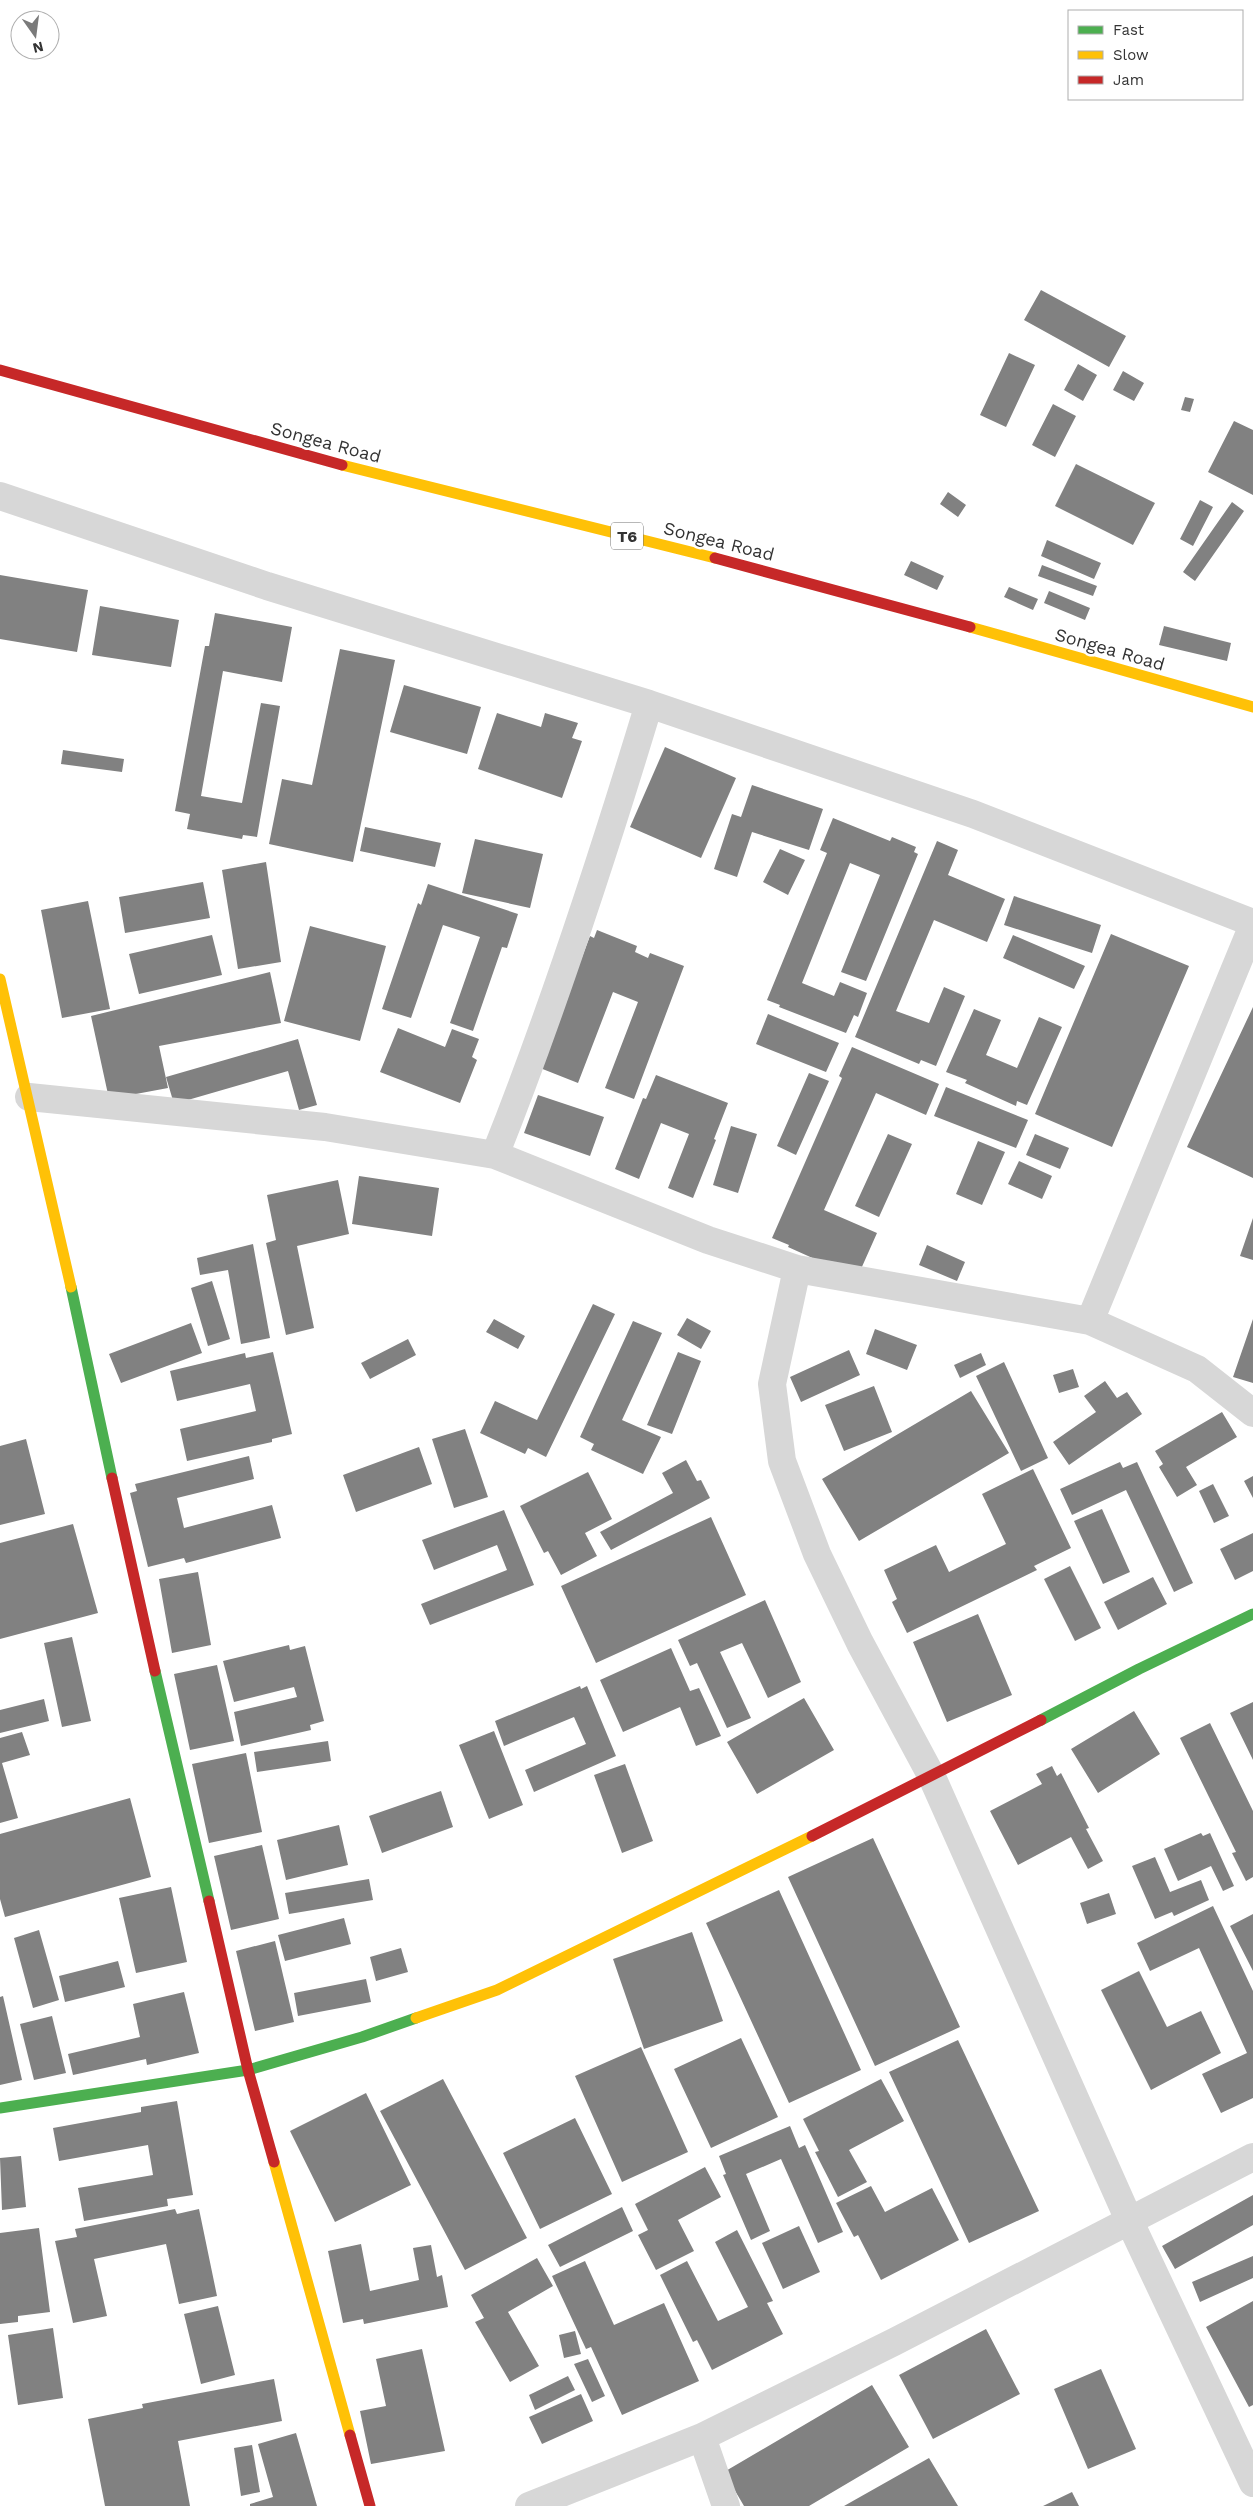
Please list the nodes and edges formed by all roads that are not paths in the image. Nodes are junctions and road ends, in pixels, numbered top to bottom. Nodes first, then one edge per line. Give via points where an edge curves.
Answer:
1 (0, 370) edge
2 (0, 496) edge
3 (649, 704) junction
4 (1253, 707) edge
5 (1253, 924) edge
6 (0, 979) edge
7 (28, 1097) junction
8 (495, 1155) junction
9 (797, 1269) junction
10 (1090, 1321) junction
11 (1253, 1414) edge
12 (1253, 1614) edge
13 (932, 1777) junction
14 (248, 2070) junction
15 (0, 2108) edge
16 (1253, 2157) edge
17 (1129, 2220) junction
18 (702, 2437) junction
19 (1253, 2483) edge
20 (370, 2506) edge
21 (529, 2506) edge
22 (726, 2506) edge

1 - 4 main road, Songea Road / T6 via 319,459 795,578
2 - 3 street via 267,586
3 - 5 street via 972,814
3 - 8 street via 534,1059
5 - 10 street
6 - 7 main road
7 - 8 street via 325,1127
7 - 14 main road via 137,1592
8 - 9 street via 708,1240
9 - 10 street
9 - 13 street via 772,1384 782,1461 818,1554 860,1642
10 - 11 street via 1197,1369
12 - 13 main road via 1139,1669
13 - 14 main road via 497,1990 362,2037
13 - 17 street
14 - 15 main road
14 - 20 main road
16 - 17 street
17 - 18 street
17 - 19 street
18 - 21 street
18 - 22 street

